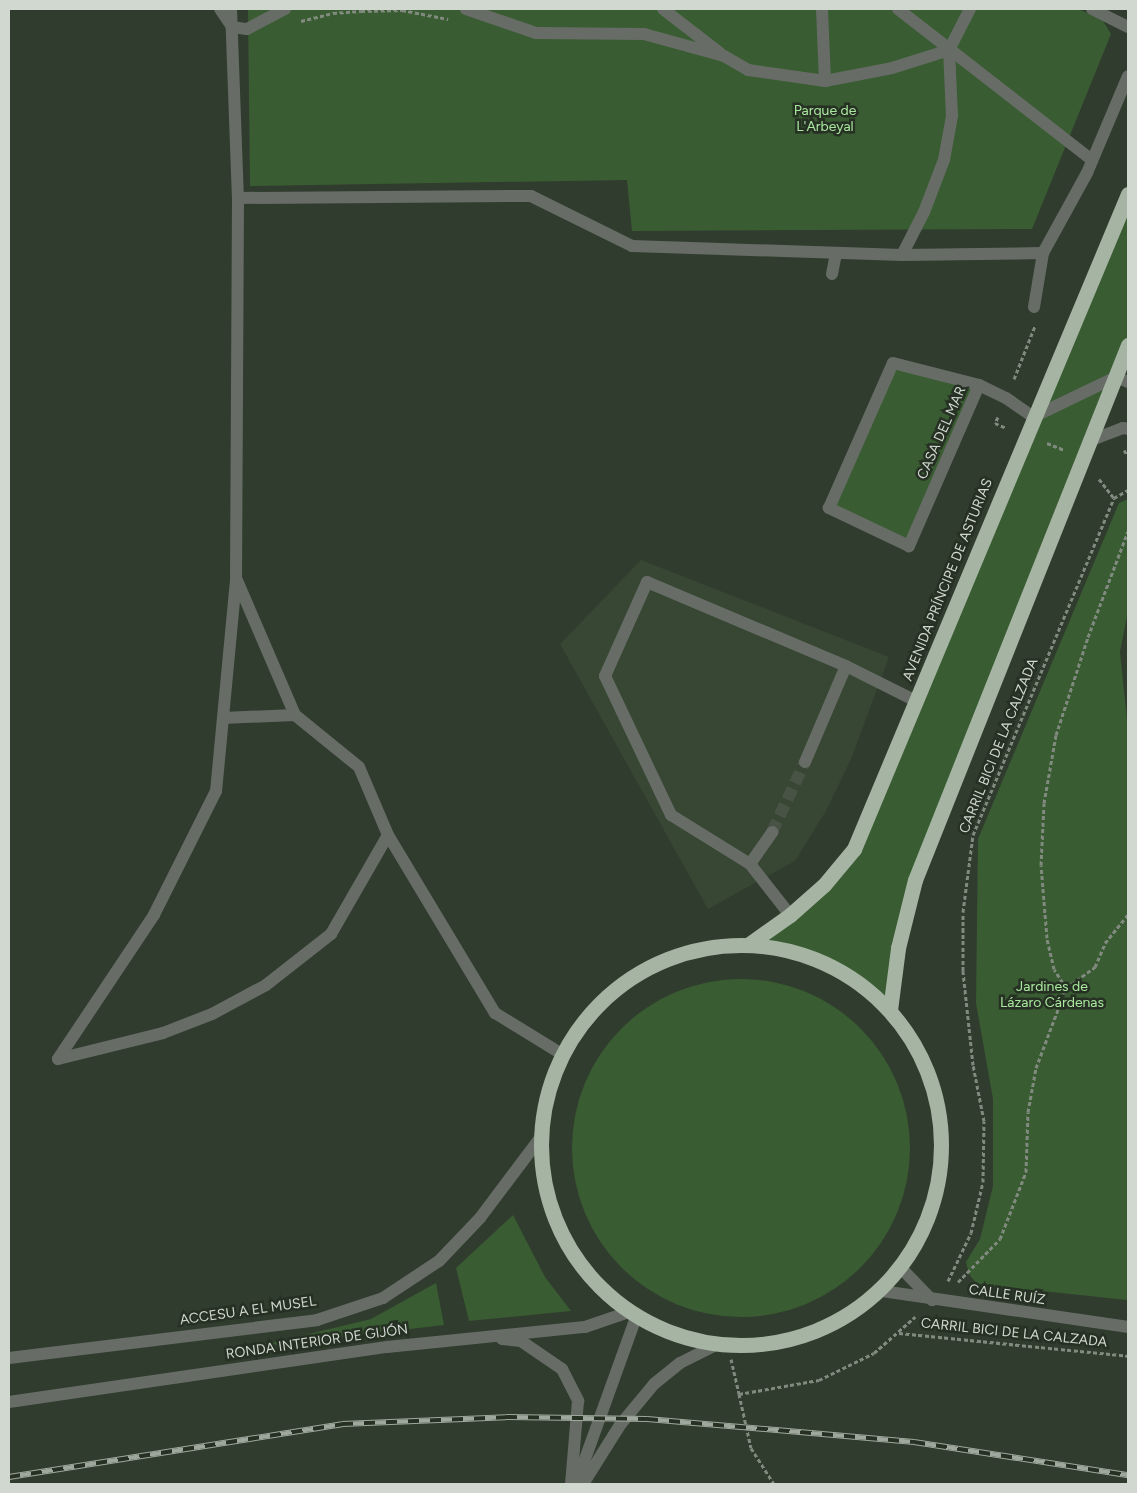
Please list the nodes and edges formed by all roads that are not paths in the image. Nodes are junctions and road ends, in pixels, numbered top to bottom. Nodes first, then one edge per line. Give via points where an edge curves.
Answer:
1 (220, 9) edge
2 (231, 9) edge
3 (285, 9) edge
4 (466, 9) edge
5 (664, 9) edge
6 (822, 9) edge
7 (898, 9) edge
8 (970, 9) edge
9 (1092, 9) edge
10 (232, 27) junction
11 (1128, 27) edge
12 (949, 50) junction
13 (724, 56) junction
14 (1128, 76) edge
15 (825, 81) junction
16 (1092, 160) junction
17 (1128, 194) edge
18 (238, 198) junction
19 (836, 252) junction
20 (1043, 253) junction
21 (902, 255) junction
22 (832, 274) dead end
23 (1036, 313) road end
24 (1128, 345) edge
25 (1122, 380) edge
26 (979, 385) junction
27 (1033, 417) junction
28 (1128, 429) edge
29 (1089, 441) junction
30 (236, 578) junction
31 (846, 666) junction
32 (916, 701) junction
33 (295, 715) junction
34 (223, 718) junction
35 (805, 762) tunnel mouth
36 (772, 832) tunnel mouth
37 (388, 835) junction
38 (750, 864) junction
39 (790, 915) junction
40 (749, 944) junction
41 (890, 1010) junction
42 (562, 1054) junction
43 (540, 1138) junction
44 (901, 1268) junction
45 (882, 1291) junction
46 (932, 1300) junction
47 (632, 1314) junction
48 (1128, 1327) edge
49 (478, 1336) junction
50 (723, 1345) junction
51 (9, 1358) edge
52 (9, 1402) edge
53 (571, 1484) edge
54 (576, 1484) edge
55 (583, 1484) edge

1 - 10 street
2 - 10 street
3 - 10 street via 247,29
4 - 13 street via 536,33 644,34
5 - 13 street
6 - 15 street
7 - 12 street
8 - 12 street
9 - 11 street
10 - 18 street
12 - 15 street via 892,68
12 - 16 street
12 - 21 street via 952,116 944,160
13 - 15 street via 748,70
14 - 16 street
16 - 20 street
17 - 27 highway, AVENIDA PRÍNCIPE DE ASTURIAS
18 - 19 street via 531,196 632,246
18 - 30 street
19 - 21 street
19 - 22 street
20 - 21 street
20 - 23 street
24 - 25 highway
25 - 27 street
25 - 29 highway
26 - 26 street, CASA DEL MAR via 893,363 829,508 909,546
26 - 27 street via 1006,398
27 - 32 highway, AVENIDA PRÍNCIPE DE ASTURIAS
28 - 29 street
29 - 41 highway via 915,880 898,948
30 - 33 street
30 - 34 street
31 - 32 street
31 - 35 street
31 - 38 street via 647,582 605,676 671,815
32 - 39 highway, AVENIDA PRÍNCIPE DE ASTURIAS via 854,849 824,885
33 - 34 street
33 - 37 street via 359,767
34 - 37 street via 216,791 154,915 58,1059 163,1034 212,1014 266,985 331,934
36 - 38 street
37 - 42 street via 494,1013
38 - 39 street
39 - 40 highway, AVENIDA PRÍNCIPE DE ASTURIAS
40 - 41 highway, ACCESU A EL MUSEL via 823,959
40 - 42 highway, ACCESU A EL MUSEL via 677,954 625,980 588,1014
41 - 44 highway, ACCESU A EL MUSEL via 923,1058 942,1127 940,1176 928,1221
42 - 43 highway, ACCESU A EL MUSEL via 545,1100
43 - 47 highway, ACCESU A EL MUSEL via 548,1199 574,1256 599,1288
43 - 51 street, ACCESU A EL MUSEL via 480,1218 439,1261 383,1298 317,1320
44 - 45 highway, ACCESU A EL MUSEL
44 - 46 street
45 - 46 street, CALLE RUÍZ
45 - 50 highway, ACCESU A EL MUSEL via 859,1310 800,1338
46 - 48 street, CALLE RUÍZ
47 - 49 street, RONDA INTERIOR DE GIJÓN via 585,1327
47 - 50 highway, ACCESU A EL MUSEL via 664,1331
47 - 54 street
49 - 52 street, RONDA INTERIOR DE GIJÓN
49 - 53 street via 521,1341 562,1369 578,1401
50 - 55 street via 680,1363 654,1384 620,1424

